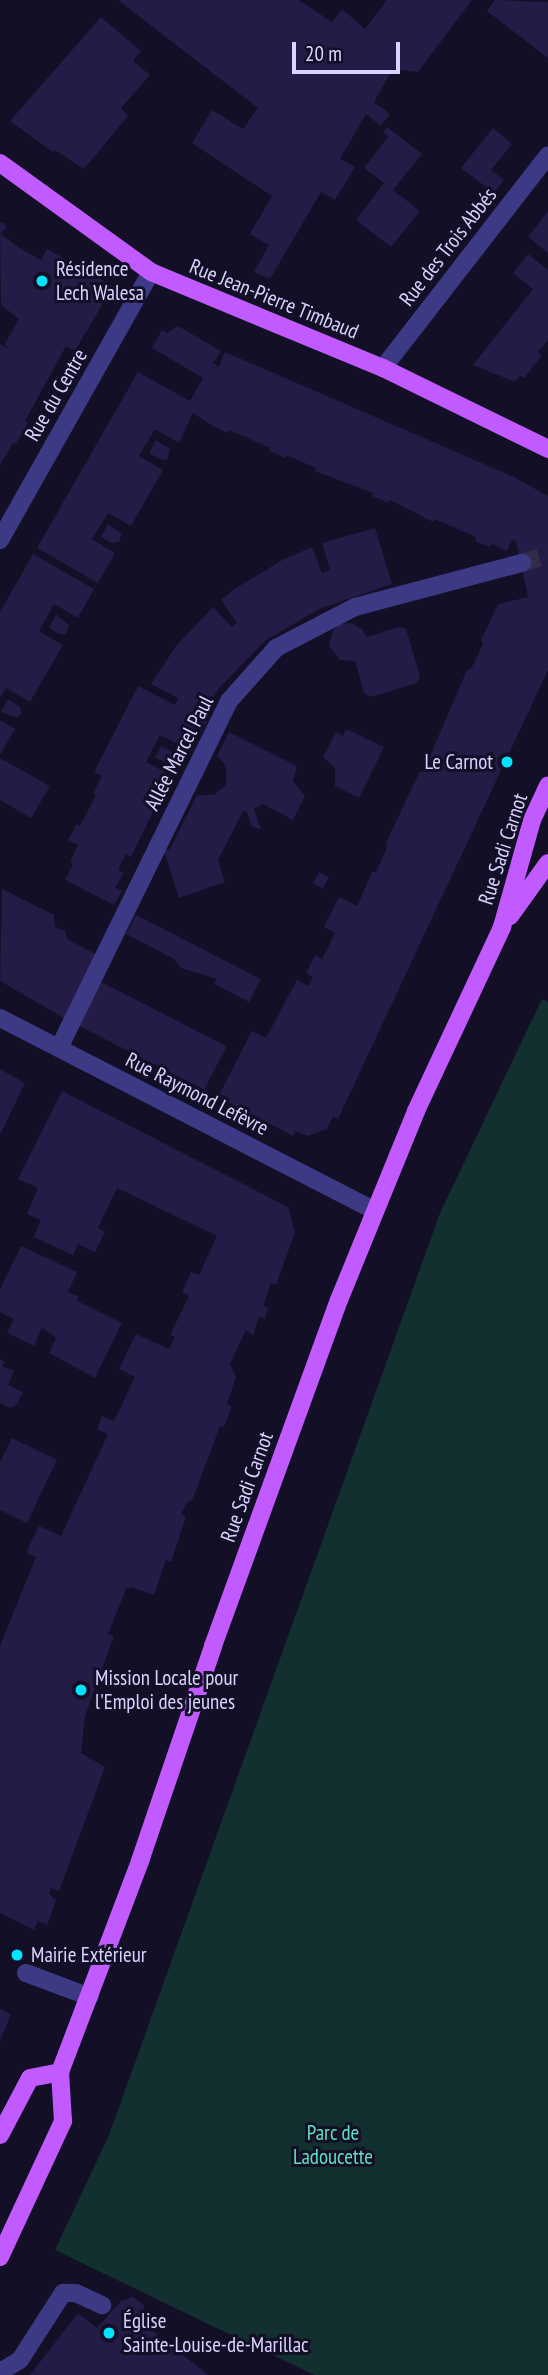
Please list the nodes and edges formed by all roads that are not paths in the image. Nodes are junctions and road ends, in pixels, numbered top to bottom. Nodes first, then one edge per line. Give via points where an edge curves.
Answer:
1 (548, 155) edge
2 (0, 163) edge
3 (151, 272) junction
4 (383, 368) junction
5 (548, 450) edge
6 (0, 540) edge
7 (522, 563) tunnel mouth
8 (548, 785) edge
9 (548, 863) edge
10 (502, 927) junction
11 (0, 1018) edge
12 (59, 1048) junction
13 (373, 1210) junction
14 (26, 1973) dead end
15 (90, 1997) junction
16 (60, 2072) junction
17 (0, 2135) edge
18 (0, 2257) edge
19 (102, 2305) dead end
20 (0, 2372) edge

1 - 4 street, Rue des Trois Abbés
2 - 3 main road, Rue Jean-Pierre Timbaud
3 - 4 main road, Rue Jean-Pierre Timbaud
3 - 6 street, Rue du Centre
4 - 5 main road, Rue Jean-Pierre Timbaud
7 - 12 street, Allée Marcel Paul via 355,607 276,648 229,701
8 - 10 main road, Rue Sadi Carnot via 532,820
9 - 10 main road, Rue Sadi Carnot
10 - 13 main road, Rue Sadi Carnot
11 - 12 street, Rue Raymond Lefèvre
12 - 13 street, Rue Raymond Lefèvre
13 - 15 main road, Rue Sadi Carnot
14 - 15 street
15 - 16 main road, Rue Sadi Carnot
16 - 17 main road via 30,2078
16 - 18 main road, Rue Sadi Carnot via 63,2121
19 - 20 street via 64,2292 20,2360

